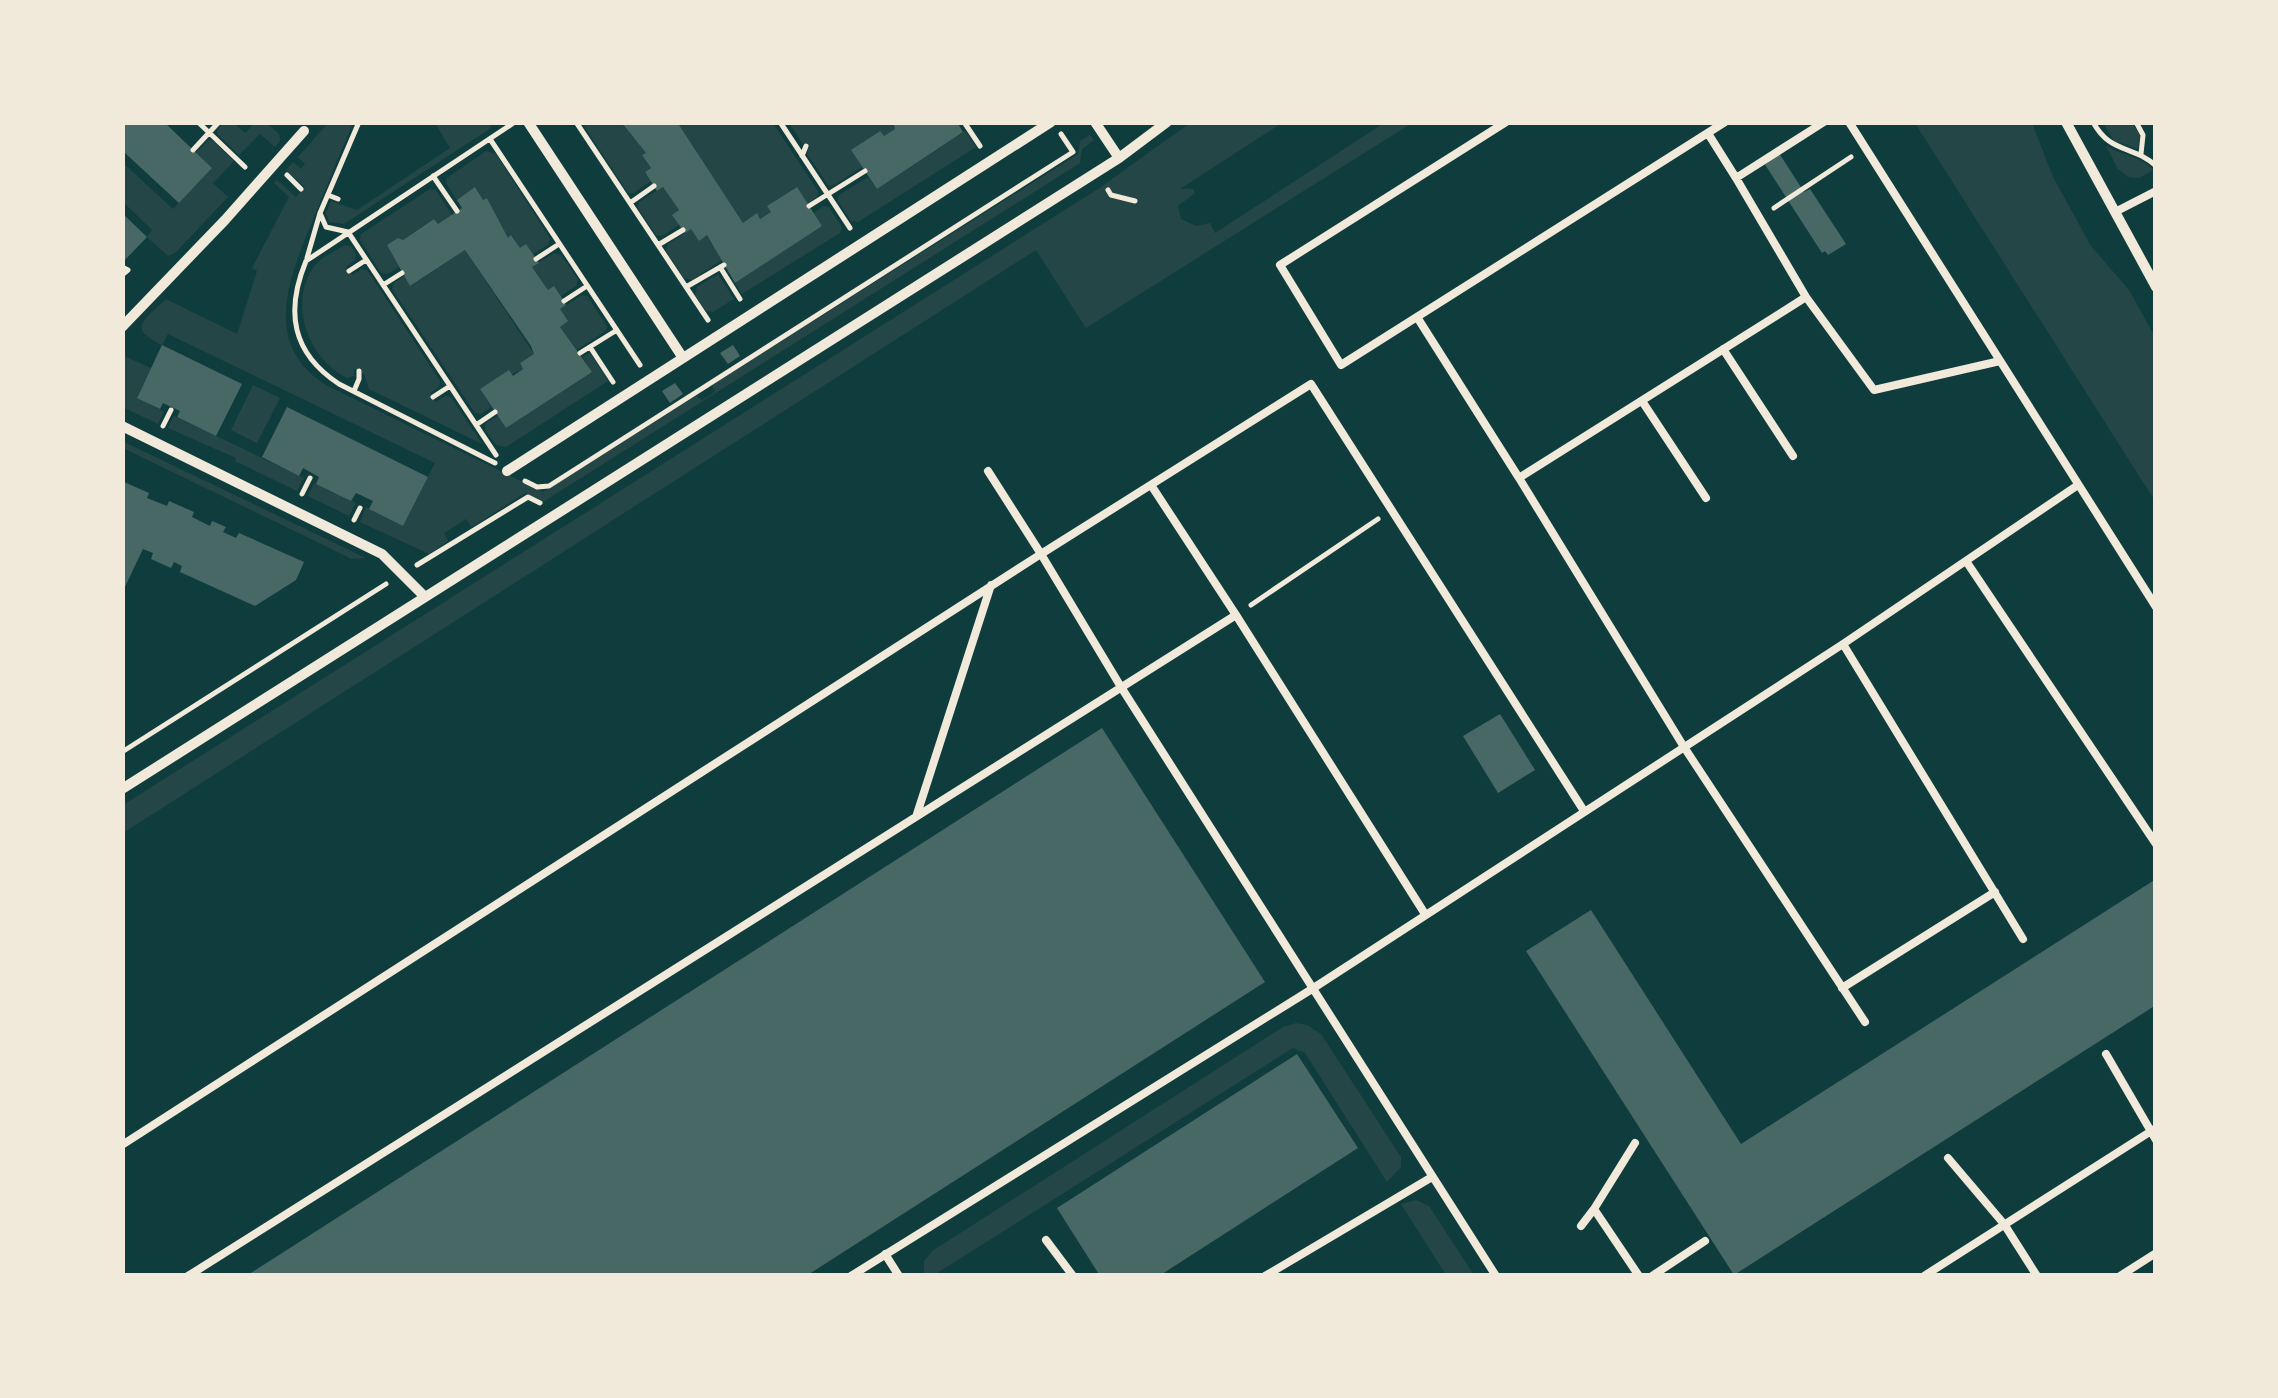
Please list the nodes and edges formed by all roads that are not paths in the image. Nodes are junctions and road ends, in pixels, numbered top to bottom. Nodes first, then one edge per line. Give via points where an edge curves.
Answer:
1 (528, 122) edge
2 (1052, 122) edge
3 (1095, 122) edge
4 (1167, 122) edge
5 (1506, 122) edge
6 (1726, 122) edge
7 (1824, 122) edge
8 (1849, 122) edge
9 (2066, 122) edge
10 (304, 131) dead end
11 (1709, 135) junction
12 (1119, 158) junction
13 (1736, 178) junction
14 (2156, 191) edge
15 (2115, 212) junction
16 (2156, 287) edge
17 (1806, 297) junction
18 (1417, 317) junction
19 (122, 328) edge
20 (1723, 349) junction
21 (683, 358) junction
22 (2000, 361) junction
23 (1642, 400) junction
24 (122, 426) edge
25 (1793, 456) dead end
26 (988, 470) dead end
27 (507, 471) road end
28 (1519, 478) junction
29 (2078, 484) junction
30 (1151, 485) junction
31 (1706, 498) dead end
32 (1041, 554) junction
33 (1966, 561) junction
34 (992, 585) junction
35 (425, 597) junction
36 (2156, 607) edge
37 (1236, 614) junction
38 (1843, 644) junction
39 (1121, 687) junction
40 (1684, 747) junction
41 (122, 789) edge
42 (1584, 811) junction
43 (916, 816) junction
44 (2156, 844) edge
45 (1995, 892) junction
46 (1425, 914) junction
47 (2023, 939) dead end
48 (1842, 988) junction
49 (1312, 989) junction
50 (1865, 1022) dead end
51 (2106, 1054) dead end
52 (2154, 1133) edge
53 (1635, 1143) dead end
54 (122, 1145) edge
55 (1948, 1158) dead end
56 (1432, 1177) junction
57 (1594, 1208) junction
58 (2004, 1224) junction
59 (1581, 1226) dead end
60 (1046, 1240) dead end
61 (1705, 1241) dead end
62 (2156, 1253) edge
63 (885, 1254) junction
64 (188, 1276) edge
65 (851, 1276) edge
66 (899, 1276) edge
67 (1074, 1276) edge
68 (1266, 1276) edge
69 (1496, 1276) edge
70 (1639, 1276) edge
71 (1652, 1276) edge
72 (1924, 1276) edge
73 (2037, 1276) edge
74 (2120, 1276) edge

1 - 21 street
2 - 21 street
3 - 12 street
4 - 12 street
5 - 18 lane via 1280,264 1341,364
6 - 11 lane
7 - 13 lane
8 - 22 lane
9 - 15 street
10 - 19 street
11 - 13 lane
11 - 18 lane
12 - 35 street
13 - 17 lane
14 - 15 lane
15 - 16 street
17 - 20 lane
17 - 22 lane via 1874,390
18 - 28 lane
20 - 23 lane
20 - 25 lane
21 - 27 street
22 - 29 lane
23 - 28 lane
23 - 31 lane
24 - 35 street via 382,554
26 - 32 lane
28 - 40 lane
29 - 33 lane
29 - 36 lane
30 - 32 lane
30 - 37 lane
30 - 42 lane via 1311,384
32 - 34 lane
32 - 39 lane
33 - 38 lane
33 - 44 lane
34 - 43 lane
34 - 54 lane
35 - 41 street
37 - 39 lane
37 - 46 lane
38 - 40 lane
38 - 45 lane
39 - 43 lane
39 - 49 lane
40 - 42 lane
40 - 48 lane
42 - 46 lane
43 - 64 lane
45 - 47 lane
45 - 48 lane
46 - 49 lane
48 - 50 lane
49 - 56 lane
49 - 63 lane
51 - 52 lane
52 - 58 lane
53 - 57 lane
55 - 58 lane
56 - 68 lane
56 - 69 lane
57 - 59 lane
57 - 70 lane
58 - 72 lane
58 - 73 lane
60 - 67 lane
61 - 71 lane
62 - 74 lane
63 - 65 lane
63 - 66 lane

